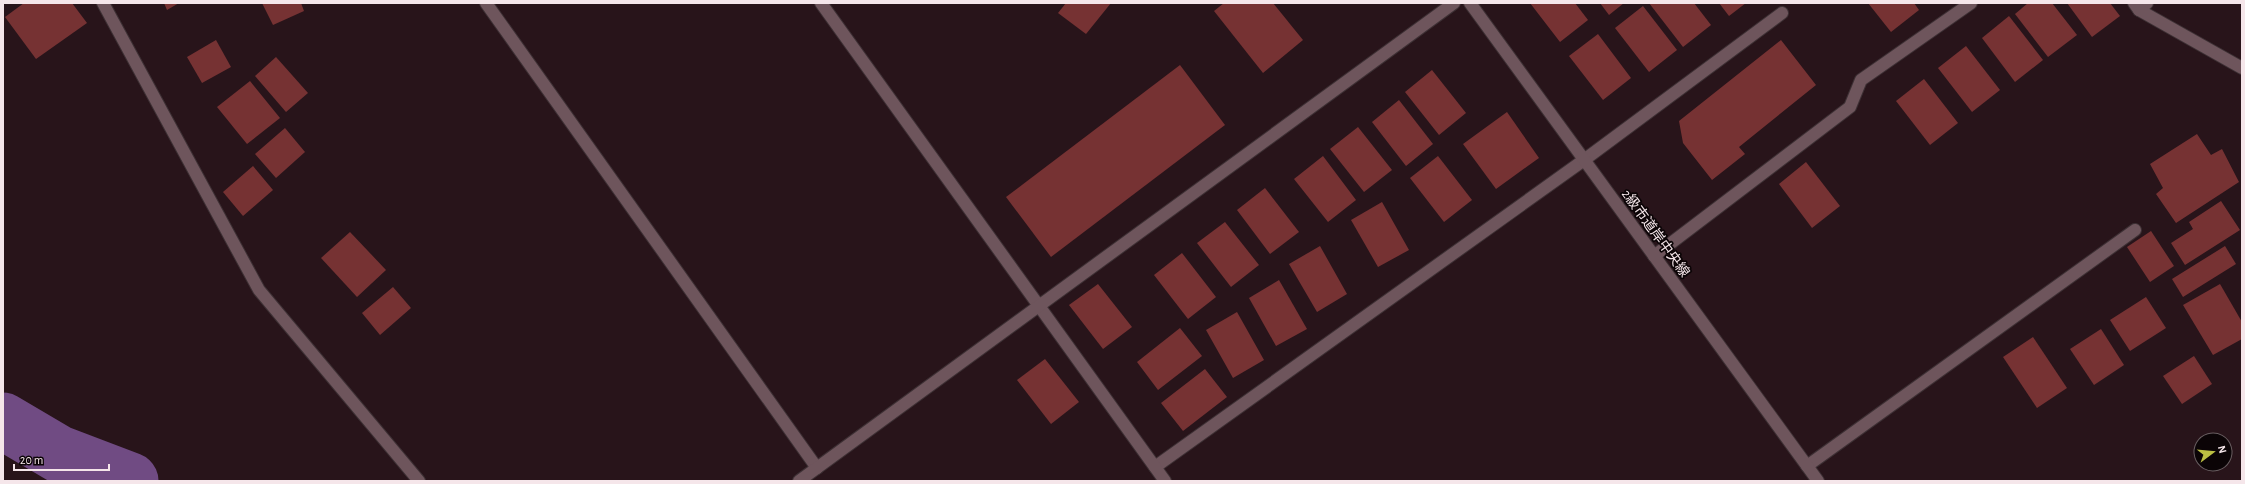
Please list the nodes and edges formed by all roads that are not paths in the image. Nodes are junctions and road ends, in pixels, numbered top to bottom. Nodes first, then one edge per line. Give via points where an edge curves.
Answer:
1 (103, 3) edge
2 (486, 3) edge
3 (821, 3) edge
4 (1454, 3) edge
5 (1470, 3) edge
6 (1971, 3) edge
7 (2140, 5) edge
8 (1782, 14) dead end
9 (2242, 68) edge
10 (1584, 160) junction
11 (2135, 230) dead end
12 (1654, 256) junction
13 (1039, 306) junction
14 (1808, 466) junction
15 (1155, 467) junction
16 (817, 468) junction
17 (419, 481) edge
18 (799, 481) edge
19 (1166, 481) edge
20 (1818, 481) edge

1 - 17 street via 259,290
2 - 16 street
3 - 13 street
4 - 13 street
5 - 10 street, 2級市道岸中央線
6 - 12 street via 1861,80 1850,107
7 - 9 street
8 - 10 street
10 - 12 street, 2級市道岸中央線
10 - 15 street
11 - 14 street
12 - 14 street, 2級市道岸中央線
13 - 15 street
13 - 16 street
14 - 20 street, 2級市道岸中央線
15 - 19 street
16 - 18 street

